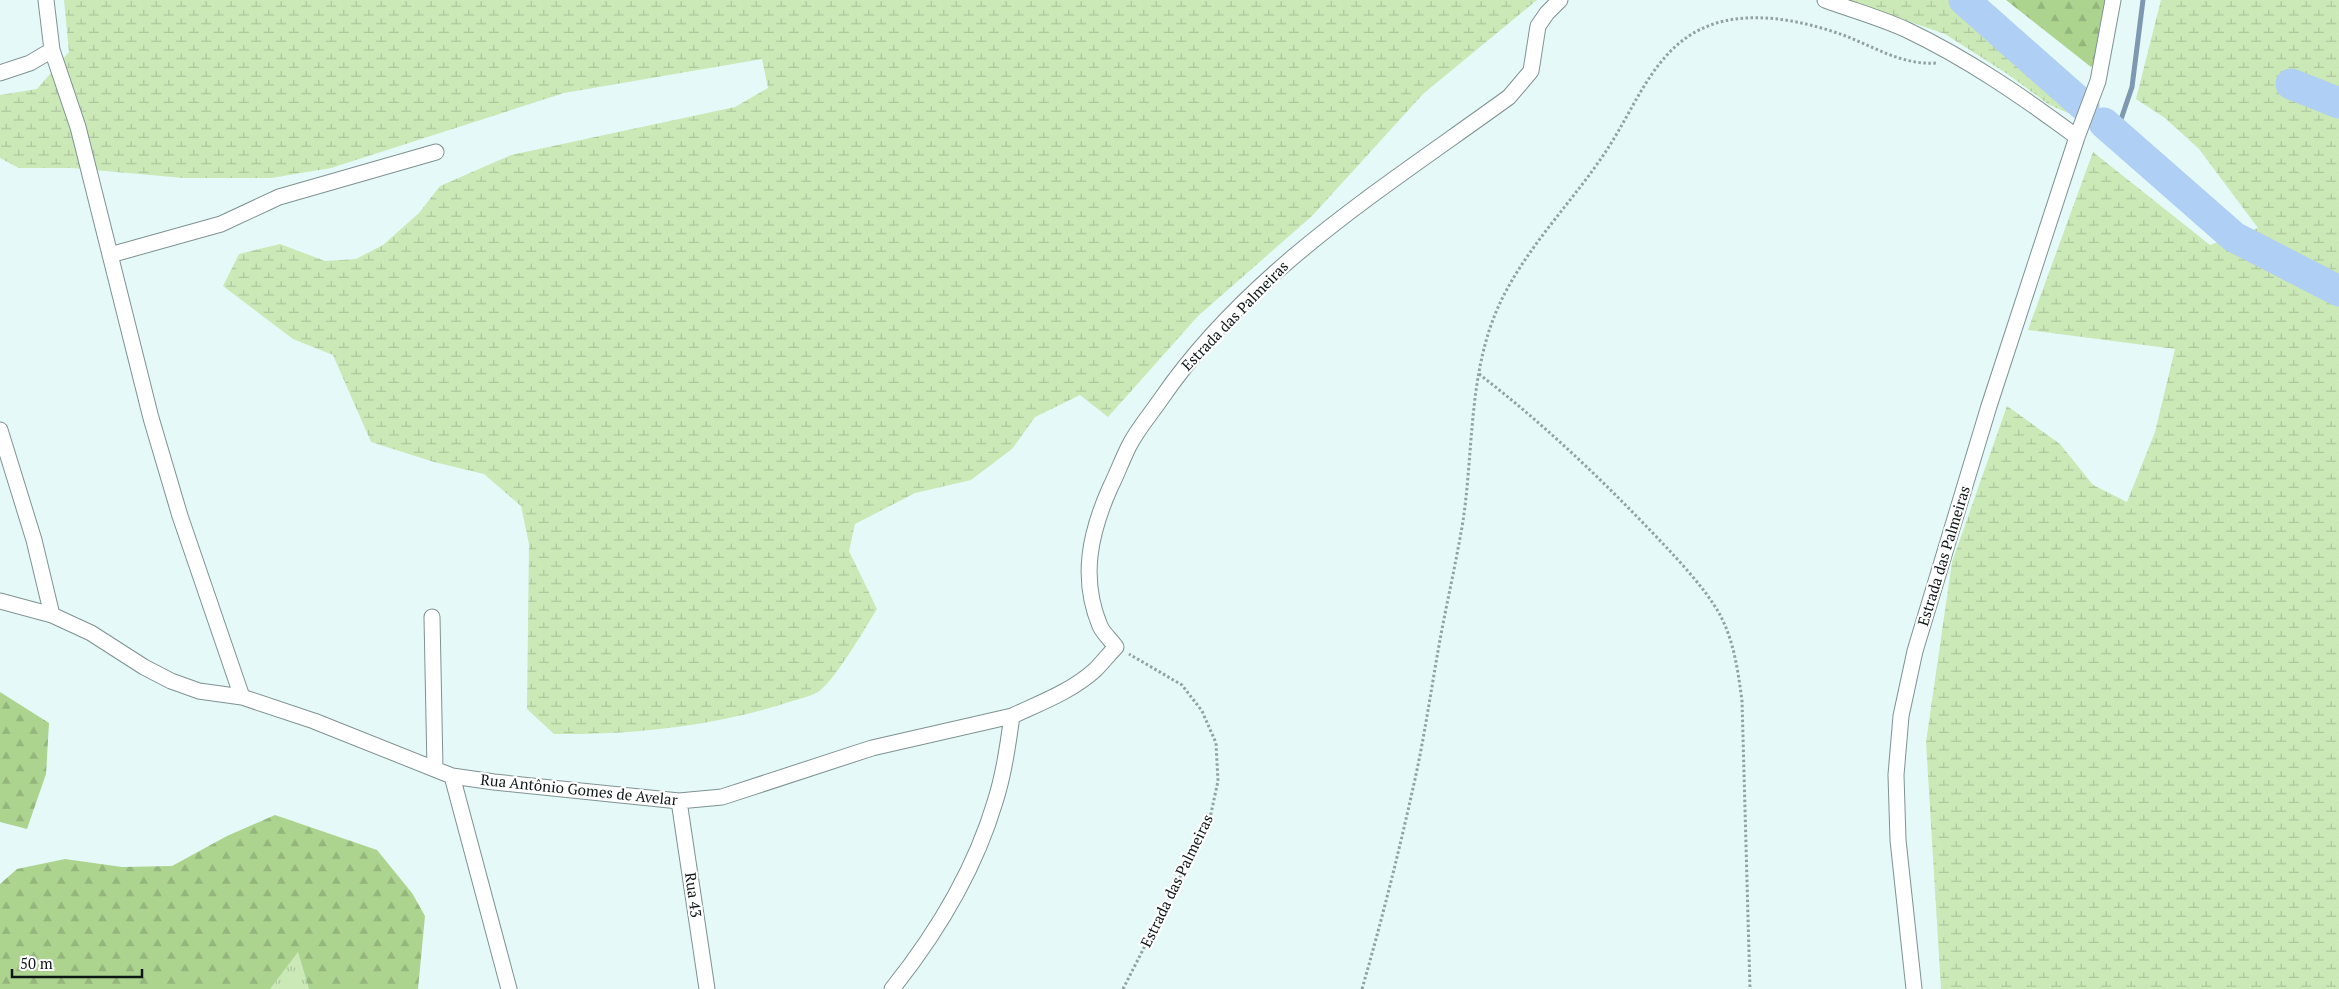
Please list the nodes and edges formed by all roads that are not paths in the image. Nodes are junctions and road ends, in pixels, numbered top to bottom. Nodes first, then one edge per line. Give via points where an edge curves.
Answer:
1 (46, 0) edge
2 (1560, 0) edge
3 (1825, 0) edge
4 (2113, 0) edge
5 (52, 50) junction
6 (0, 73) edge
7 (2077, 137) junction
8 (436, 152) dead end
9 (110, 255) junction
10 (0, 430) edge
11 (0, 601) edge
12 (52, 615) junction
13 (432, 617) dead end
14 (1116, 647) joint
15 (242, 696) junction
16 (1012, 716) junction
17 (435, 769) junction
18 (452, 776) junction
19 (679, 801) junction
20 (896, 984) edge
21 (509, 989) edge
22 (707, 989) edge
23 (1914, 989) edge

1 - 5 street
2 - 14 street, Estrada das Palmeiras via 1538,26 1531,72 1509,97 1365,199 1294,254 1180,371 1130,445 1096,519 1088,564 1090,595 1100,627
3 - 7 street via 1906,30 1967,62
4 - 7 street, Estrada das Palmeiras via 2098,81
5 - 6 street via 30,63
5 - 9 street via 78,126
7 - 23 street, Estrada das Palmeiras via 1989,406 1915,651 1901,716 1896,775 1898,840
8 - 9 street via 279,197 221,224
9 - 15 street via 180,516
10 - 12 street via 34,540
11 - 12 street, Rua Antônio Gomes de Avelar
12 - 15 street, Rua Antônio Gomes de Avelar via 91,633 171,681 199,691
13 - 17 street
14 - 16 street, Rua Antônio Gomes de Avelar via 1081,680
15 - 17 street, Rua Antônio Gomes de Avelar
16 - 19 street, Rua Antônio Gomes de Avelar via 872,748 722,796
16 - 20 street via 995,802 980,842 942,917
17 - 18 street, Rua Antônio Gomes de Avelar
18 - 19 street, Rua Antônio Gomes de Avelar
18 - 21 street
19 - 22 street, Rua 43

